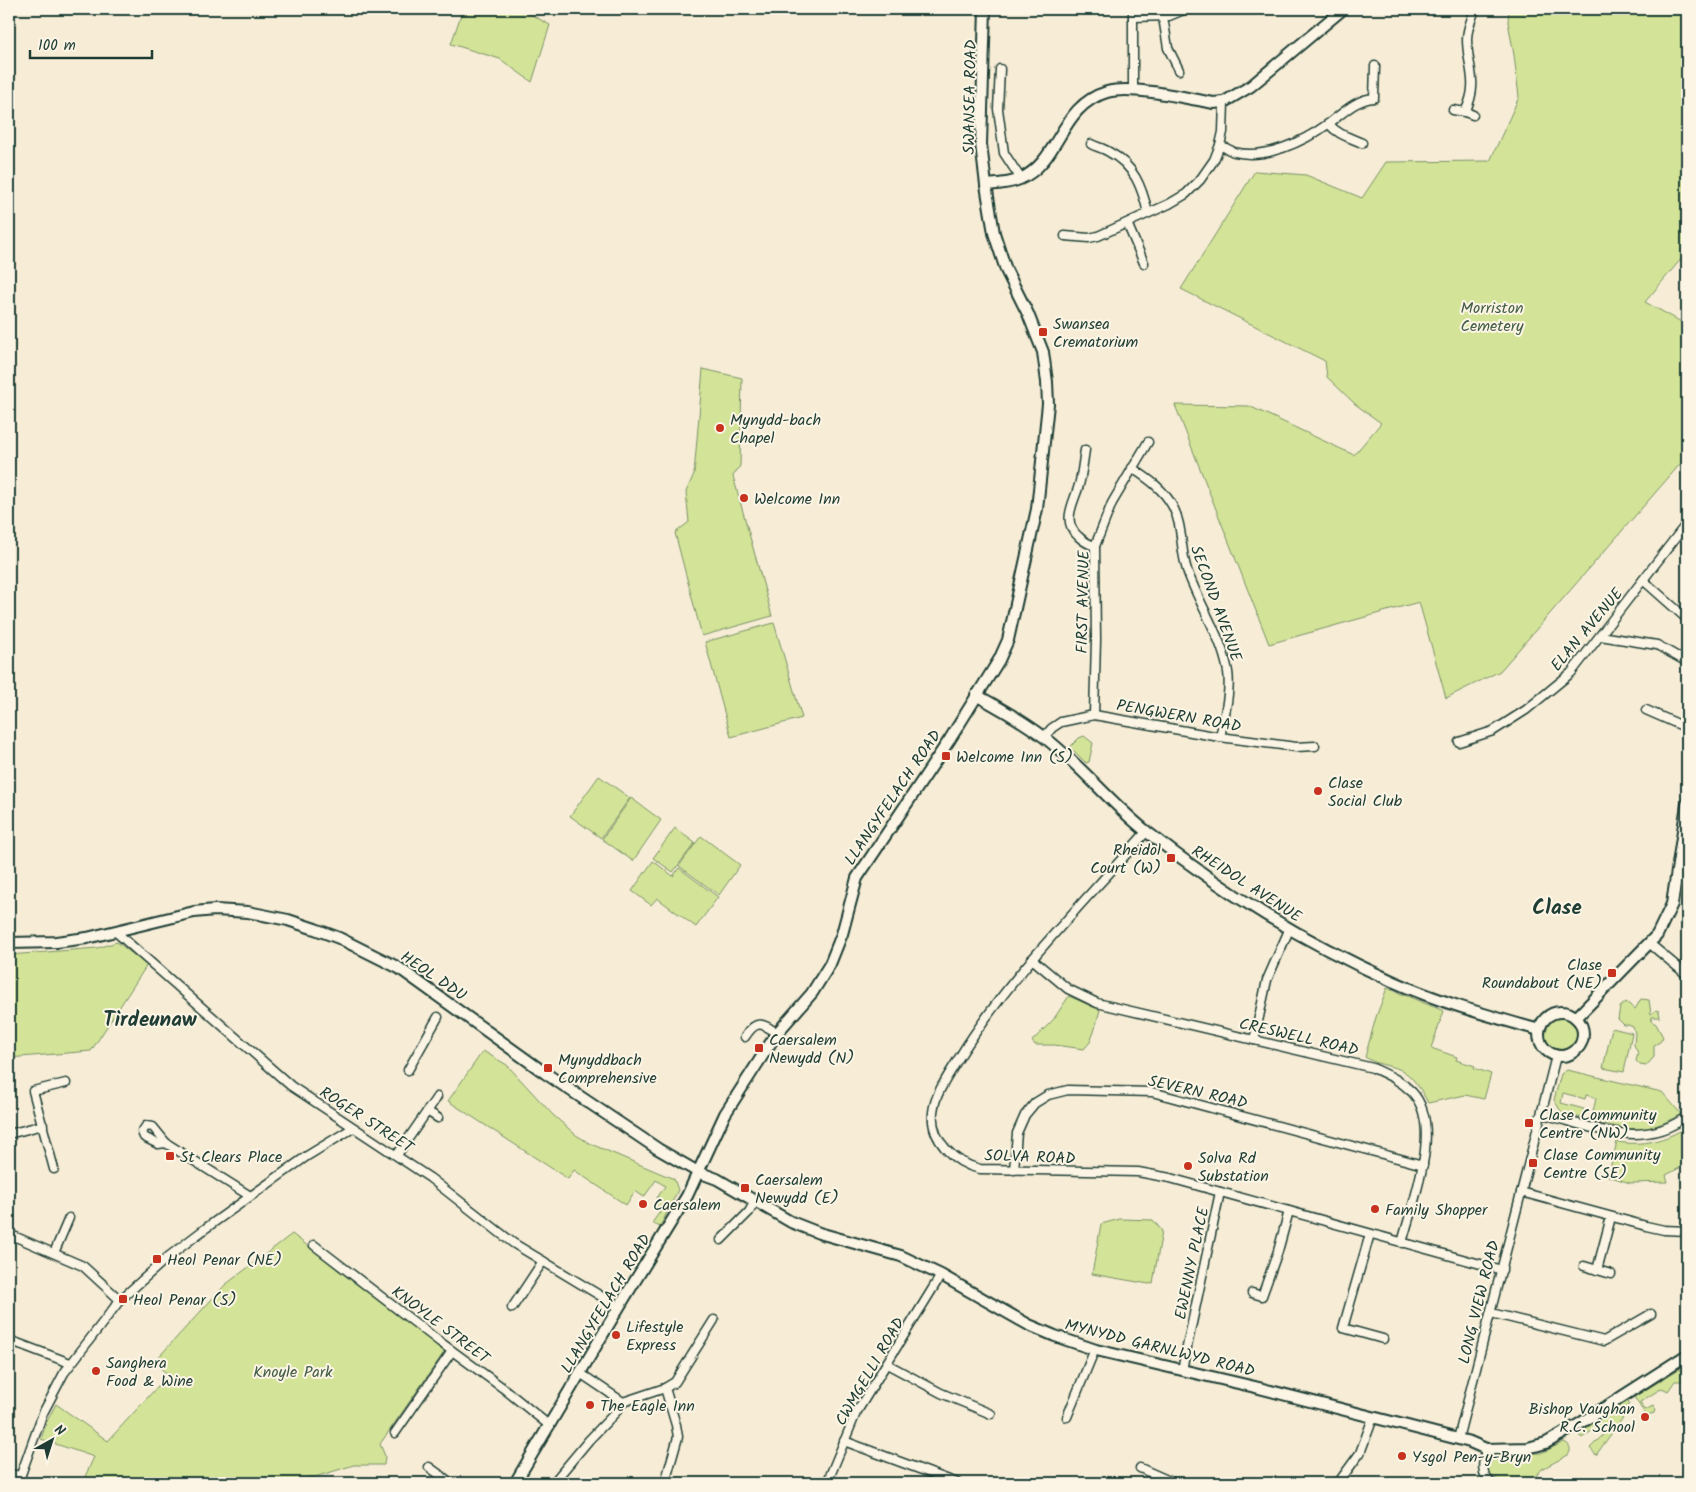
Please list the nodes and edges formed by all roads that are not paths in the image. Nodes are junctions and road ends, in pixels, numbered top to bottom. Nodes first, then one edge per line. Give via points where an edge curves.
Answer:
1 (985, 9) edge
2 (1186, 9) edge
3 (1343, 9) edge
4 (1475, 9) edge
5 (1133, 13) edge
6 (1163, 17) junction
7 (1375, 66) dead end
8 (1000, 70) dead end
9 (1179, 70) dead end
10 (1133, 90) junction
11 (1224, 102) junction
12 (1453, 110) dead end
13 (1465, 112) junction
14 (1473, 115) dead end
15 (1329, 124) junction
16 (1362, 142) dead end
17 (1091, 144) dead end
18 (1220, 146) junction
19 (1021, 179) junction
20 (986, 185) junction
21 (1148, 213) junction
22 (1127, 223) junction
23 (1065, 236) dead end
24 (1144, 262) dead end
25 (1148, 442) dead end
26 (1086, 450) dead end
27 (1132, 468) junction
28 (1686, 528) edge
29 (1095, 546) junction
30 (1643, 580) junction
31 (1687, 619) edge
32 (1600, 636) junction
33 (1687, 662) edge
34 (976, 695) junction
35 (1646, 710) dead end
36 (1094, 715) junction
37 (1687, 728) edge
38 (1220, 737) junction
39 (1044, 738) junction
40 (1459, 742) dead end
41 (1315, 746) dead end
42 (1687, 804) edge
43 (1146, 832) junction
44 (1289, 930) junction
45 (116, 932) junction
46 (9, 943) edge
47 (1649, 943) junction
48 (1032, 959) junction
49 (1687, 975) edge
50 (438, 1017) dead end
51 (1576, 1018) junction
52 (1539, 1030) junction
53 (777, 1033) junction
54 (745, 1037) dead end
55 (1254, 1040) junction
56 (1556, 1056) junction
57 (408, 1070) dead end
58 (66, 1083) dead end
59 (436, 1098) dead end
60 (427, 1111) junction
61 (1542, 1114) junction
62 (1687, 1116) edge
63 (438, 1118) dead end
64 (43, 1125) junction
65 (353, 1128) junction
66 (9, 1134) edge
67 (166, 1143) dead end
68 (397, 1155) junction
69 (1423, 1164) junction
70 (54, 1169) dead end
71 (1014, 1170) junction
72 (698, 1172) junction
73 (1220, 1192) junction
74 (1521, 1192) junction
75 (250, 1196) junction
76 (755, 1201) junction
77 (1289, 1211) junction
78 (1611, 1217) junction
79 (68, 1218) dead end
80 (1687, 1231) edge
81 (9, 1234) edge
82 (1370, 1234) junction
83 (721, 1240) dead end
84 (1402, 1243) junction
85 (314, 1245) dead end
86 (54, 1253) junction
87 (542, 1261) junction
88 (1584, 1266) dead end
89 (1502, 1270) junction
90 (1596, 1270) junction
91 (1611, 1274) dead end
92 (941, 1275) junction
93 (1252, 1293) dead end
94 (120, 1300) junction
95 (619, 1307) junction
96 (512, 1308) dead end
97 (1491, 1313) junction
98 (1651, 1314) dead end
99 (714, 1320) dead end
100 (1383, 1339) dead end
101 (9, 1340) edge
102 (1095, 1349) junction
103 (452, 1350) junction
104 (1687, 1355) edge
105 (70, 1363) junction
106 (887, 1364) junction
107 (1182, 1370) junction
108 (580, 1373) junction
109 (666, 1388) junction
110 (623, 1402) junction
111 (992, 1414) dead end
112 (1067, 1418) dead end
113 (1374, 1418) junction
114 (550, 1426) junction
115 (395, 1433) dead end
116 (1458, 1439) junction
117 (844, 1441) junction
118 (1486, 1450) junction
119 (429, 1467) dead end
120 (1140, 1468) dead end
121 (9, 1474) edge
122 (20, 1479) edge
123 (1168, 1482) edge
124 (446, 1483) edge
125 (515, 1483) edge
126 (553, 1483) edge
127 (665, 1483) edge
128 (827, 1483) edge
129 (957, 1483) edge
130 (1338, 1483) edge
131 (1491, 1483) edge

1 - 20 street, SWANSEA ROAD via 981,144
2 - 6 street
3 - 11 street via 1252,86
4 - 13 street via 1468,27 1472,91
5 - 6 street
5 - 10 street
6 - 9 street via 1168,48
7 - 15 street via 1374,98 1357,103
8 - 19 street via 998,109 1004,153
10 - 11 street
10 - 19 street via 1108,91 1090,99 1073,114 1043,162
11 - 18 street
12 - 13 street
13 - 14 street
15 - 16 street via 1343,136
15 - 18 street via 1280,149 1248,153
17 - 21 street via 1108,151 1132,169
18 - 21 street via 1200,180 1186,194
19 - 20 street
20 - 34 street, LLANGYFELACH ROAD via 994,233 1006,270 1043,352 1048,404 1037,508 1013,621 999,660
21 - 22 street
22 - 23 street via 1089,238
22 - 24 street
25 - 27 street, FIRST AVENUE
26 - 29 street via 1069,524 1081,539
27 - 29 street, FIRST AVENUE via 1112,503
27 - 38 street, SECOND AVENUE via 1154,483 1172,506 1178,518 1187,570 1221,643 1228,675
28 - 30 street, ELAN AVENUE
29 - 36 street, FIRST AVENUE
30 - 31 street
30 - 32 street, ELAN AVENUE
32 - 33 street via 1657,645
32 - 40 street, ELAN AVENUE via 1571,673 1526,710 1493,731
34 - 39 street, RHEIDOL AVENUE
34 - 53 street, LLANGYFELACH ROAD via 856,878 842,934 831,962 812,993
35 - 37 street
36 - 38 street, PENGWERN ROAD
36 - 39 street, PENGWERN ROAD via 1061,722
38 - 41 street, PENGWERN ROAD via 1296,747
39 - 43 street, RHEIDOL AVENUE
42 - 47 street via 1672,904 1657,935
43 - 44 street, RHEIDOL AVENUE via 1212,881
43 - 48 street, SOLVA ROAD
44 - 52 street, RHEIDOL AVENUE via 1393,981
44 - 55 street via 1267,980
45 - 46 street, HEOL DDU via 56,942
45 - 65 street, ROGER STREET via 291,1086
45 - 72 street, HEOL DDU via 194,912 215,910 288,920 339,938 405,972 546,1073 658,1149
47 - 49 street
47 - 51 street
48 - 55 street, CRESWELL ROAD via 1068,989 1097,1003
48 - 71 street, SOLVA ROAD via 974,1033 937,1096 933,1112 940,1142 962,1163 980,1169
50 - 57 street
51 - 52 street via 1566,1012 1556,1012 1547,1017
51 - 56 street via 1582,1026 1582,1042 1571,1054
52 - 56 street via 1543,1048
53 - 54 street via 759,1024 750,1028
53 - 72 street, LLANGYFELACH ROAD via 725,1114
55 - 69 street, CRESWELL ROAD via 1373,1068 1395,1078 1413,1094 1422,1110 1427,1128
56 - 61 street, LONG VIEW ROAD
58 - 64 street via 33,1090
59 - 60 street
60 - 63 street
60 - 68 street
61 - 62 street via 1628,1134 1650,1134
61 - 74 street, LONG VIEW ROAD
64 - 66 street
64 - 70 street
65 - 68 street, ROGER STREET
65 - 75 street
67 - 75 street
68 - 87 street, ROGER STREET via 512,1243
69 - 71 street, SEVERN ROAD via 1152,1092 1068,1090 1048,1095 1025,1115 1016,1133
69 - 84 street, CRESWELL ROAD
71 - 73 street, SOLVA ROAD via 1138,1172
72 - 76 street, MYNYDD GARNLWYD ROAD
72 - 95 street, LLANGYFELACH ROAD via 687,1196
73 - 77 street, SOLVA ROAD
73 - 107 street, EWENNY PLACE
74 - 78 street
74 - 89 street, LONG VIEW ROAD
75 - 94 street via 168,1257
76 - 83 street
76 - 92 street, MYNYDD GARNLWYD ROAD via 791,1222 901,1256
77 - 82 street, SOLVA ROAD
77 - 93 street via 1262,1296
78 - 80 street via 1664,1230
78 - 90 street
79 - 86 street
81 - 86 street
82 - 84 street, SOLVA ROAD
82 - 100 street via 1343,1328
84 - 89 street, SOLVA ROAD
85 - 103 street, KNOYLE STREET
86 - 94 street via 82,1266
87 - 95 street, ROGER STREET
87 - 96 street
88 - 90 street
89 - 97 street, LONG VIEW ROAD
90 - 91 street
92 - 102 street, MYNYDD GARNLWYD ROAD via 1029,1325
92 - 106 street, CWMGELLI ROAD
94 - 105 street
95 - 108 street, LLANGYFELACH ROAD
97 - 98 street via 1604,1341
97 - 116 street, LONG VIEW ROAD
99 - 109 street via 675,1382
101 - 105 street
102 - 107 street, MYNYDD GARNLWYD ROAD
102 - 112 street
103 - 114 street, KNOYLE STREET
103 - 115 street
104 - 118 street via 1546,1443 1528,1448
105 - 122 street via 43,1413
106 - 111 street via 941,1393
106 - 117 street, CWMGELLI ROAD via 856,1413
107 - 113 street, MYNYDD GARNLWYD ROAD
108 - 110 street
108 - 114 street, LLANGYFELACH ROAD
109 - 110 street
109 - 127 street via 678,1437
110 - 126 street
113 - 116 street, MYNYDD GARNLWYD ROAD
113 - 130 street via 1360,1453
114 - 125 street, LLANGYFELACH ROAD
116 - 118 street, MYNYDD GARNLWYD ROAD
117 - 128 street, CWMGELLI ROAD
117 - 129 street
118 - 131 street via 1482,1470
119 - 124 street via 447,1480
120 - 123 street
121 - 122 street

